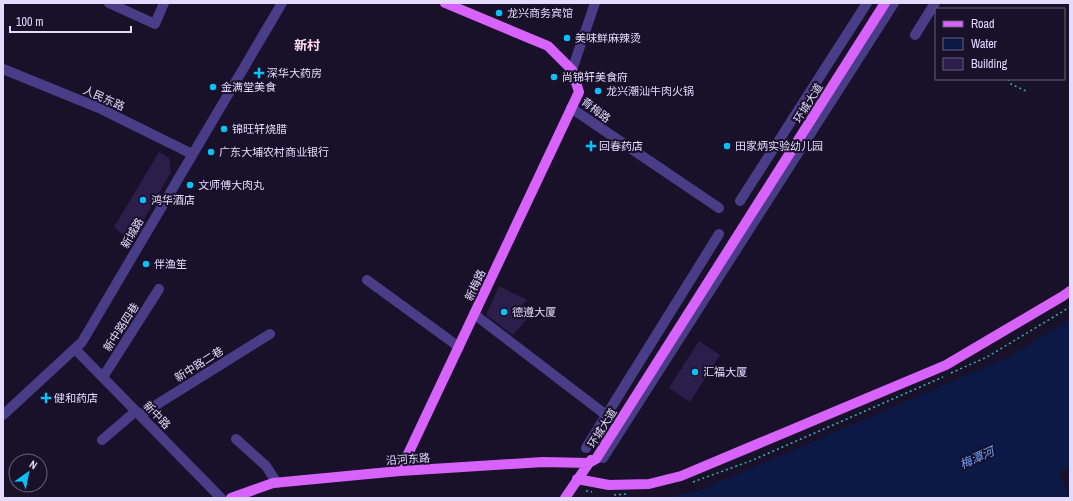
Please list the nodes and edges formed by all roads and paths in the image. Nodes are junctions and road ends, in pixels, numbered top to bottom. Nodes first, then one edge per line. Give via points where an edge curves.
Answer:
1 (109, 3) edge
2 (164, 3) edge
3 (282, 3) edge
4 (445, 3) edge
5 (595, 3) edge
6 (867, 3) edge
7 (879, 3) edge
8 (885, 3) edge
9 (894, 3) edge
10 (935, 3) edge
11 (915, 35) dead end
12 (3, 69) edge
13 (572, 70) junction
14 (1009, 80) edge
15 (1026, 91) dead end
16 (571, 108) junction
17 (192, 154) junction
18 (740, 201) dead end
19 (719, 208) dead end
20 (720, 234) dead end
21 (367, 280) dead end
22 (159, 289) dead end
23 (1070, 291) edge
24 (474, 314) junction
25 (270, 334) dead end
26 (459, 347) junction
27 (75, 349) junction
28 (103, 377) junction
29 (138, 413) junction
30 (3, 415) edge
31 (606, 415) junction
32 (236, 439) dead end
33 (102, 440) dead end
34 (586, 448) dead end
35 (603, 458) dead end
36 (589, 463) junction
37 (400, 471) junction
38 (576, 481) junction
39 (277, 483) junction
40 (221, 498) edge
41 (231, 498) edge
42 (565, 498) edge

1 - 2 street via 155,24
3 - 17 street, 新城路
4 - 13 main road, 青梅路 via 548,46
5 - 13 street
6 - 18 street
7 - 36 main road, 环城大道
8 - 36 main road, 环城大道 via 596,459
9 - 35 street
10 - 11 street
12 - 17 street, 人民东路 via 98,108
13 - 16 main road, 青梅路 via 579,92
14 - 15 path via 1011,84
16 - 19 street, 青梅路
16 - 24 main road, 新梅路
17 - 27 street, 新城路 via 82,342
20 - 31 street
21 - 26 street
22 - 28 street, 新中路四巷
23 - 38 main road via 946,365 681,476 649,484 609,485
24 - 26 main road, 新梅路
24 - 31 street
25 - 29 street, 新中路二巷
26 - 37 main road, 新梅路
27 - 28 street, 新中路
27 - 30 street, 新城路
28 - 29 street, 新中路
29 - 33 street, 新中路二巷
29 - 40 street, 新中路
31 - 34 street
32 - 39 street via 266,466
36 - 37 main road, 沿河东路 via 543,462
36 - 38 main road
37 - 39 main road, 沿河东路
38 - 42 main road
39 - 41 main road, 沿河东路

